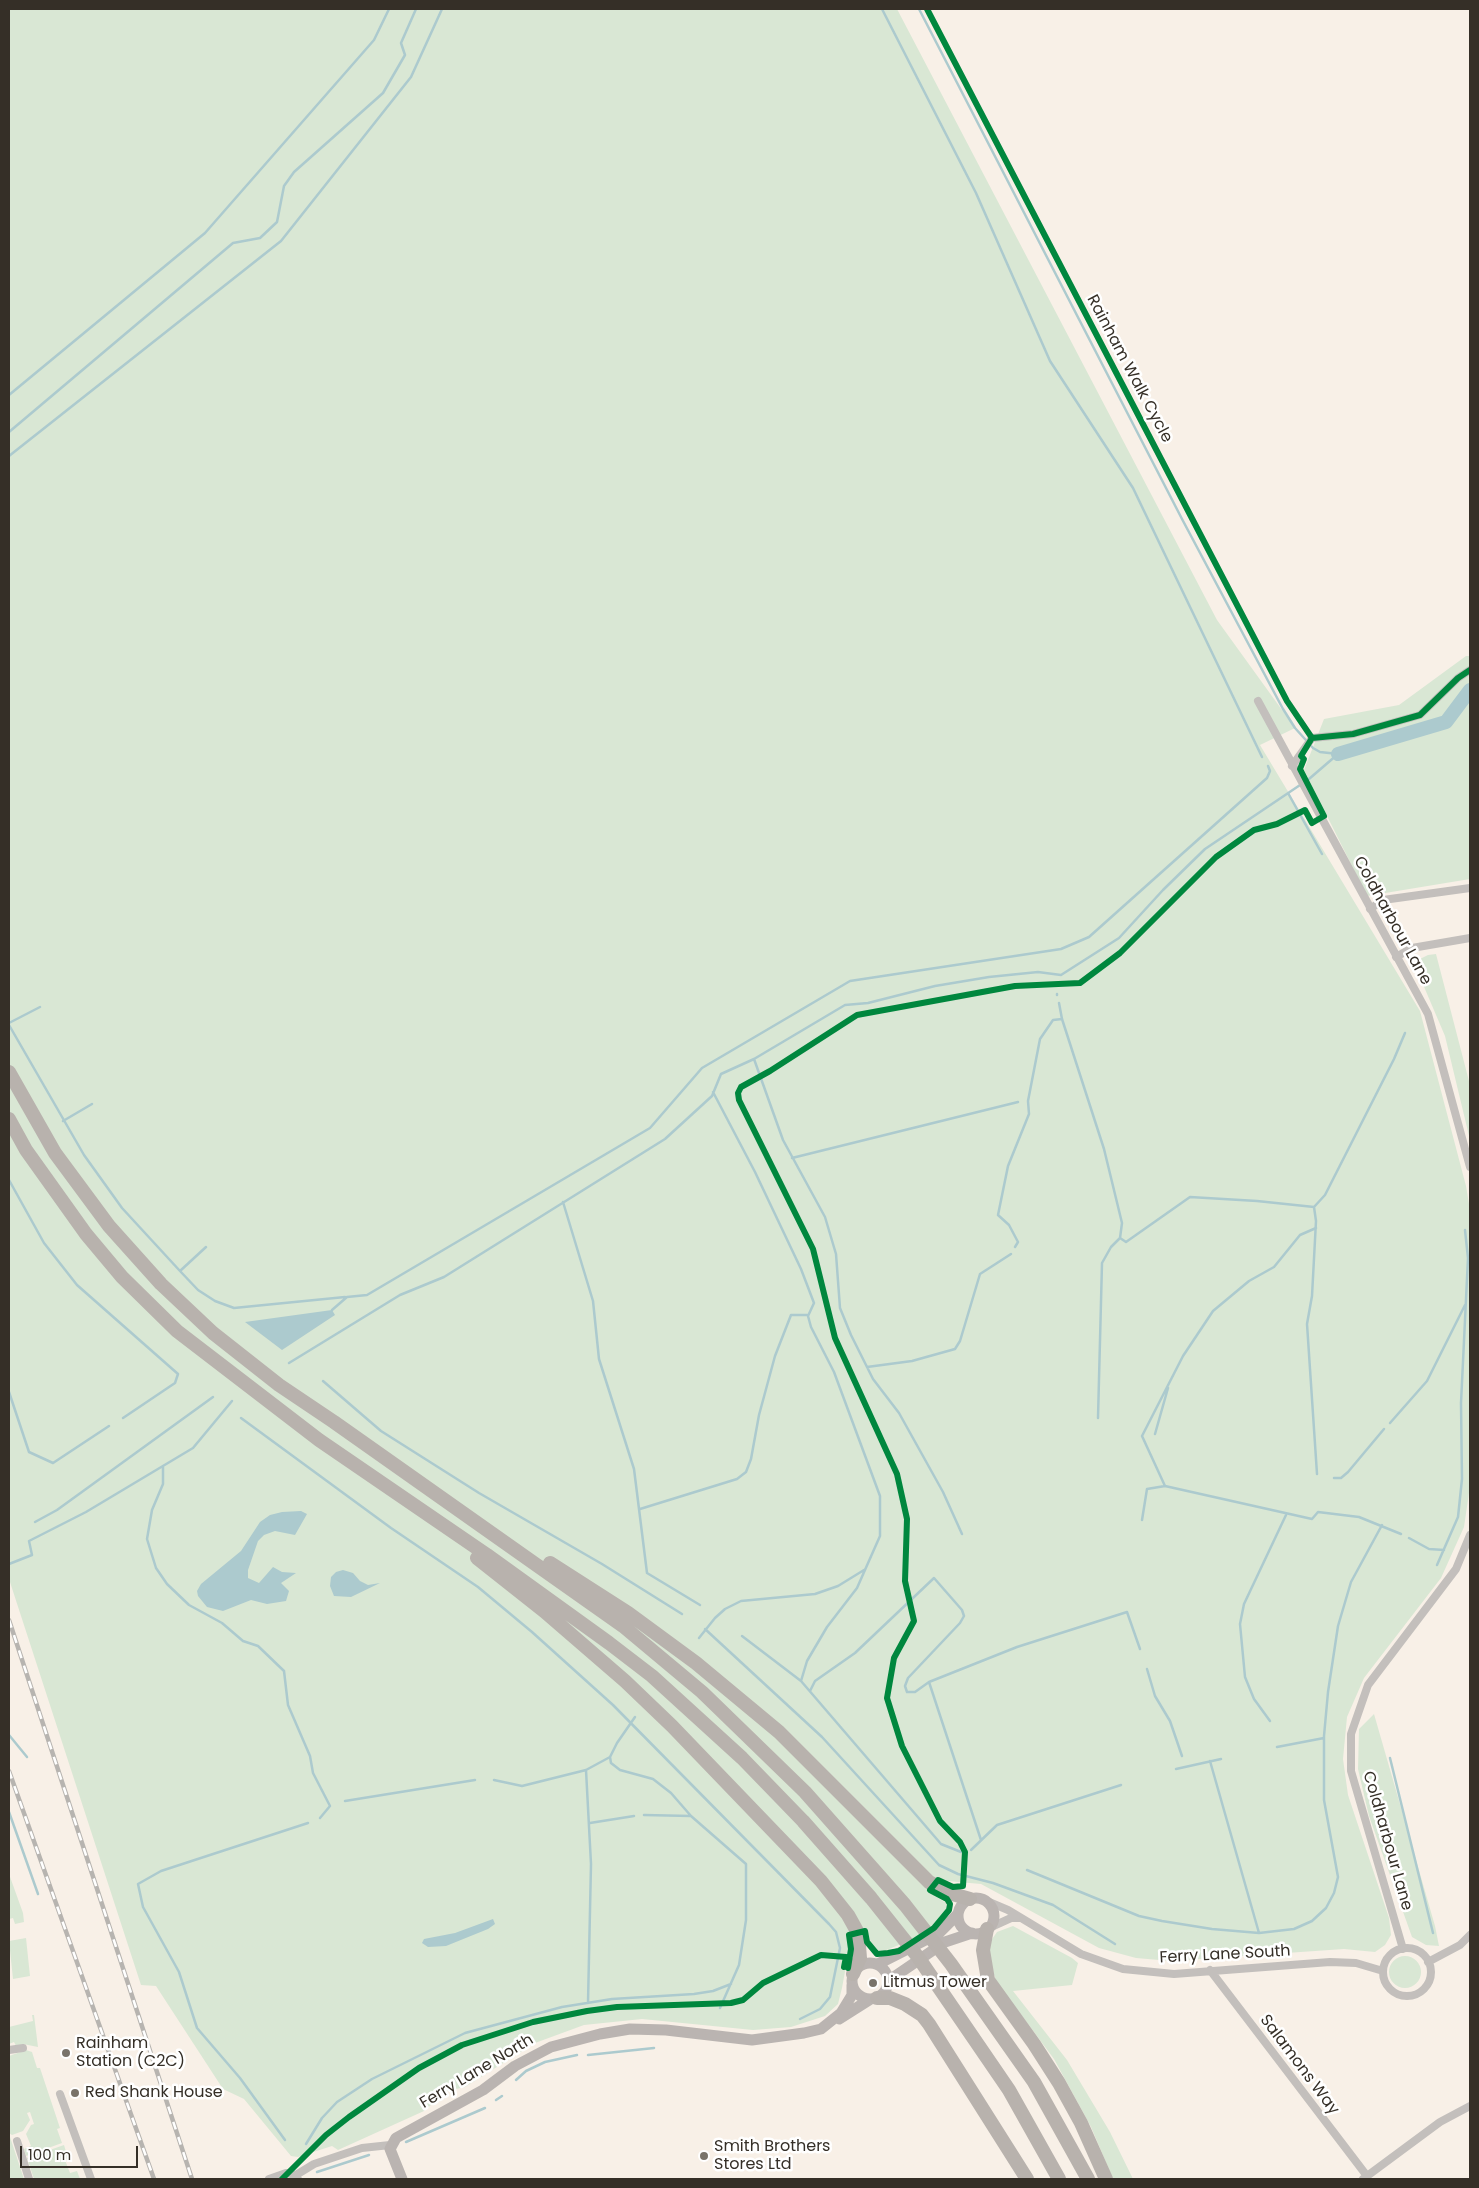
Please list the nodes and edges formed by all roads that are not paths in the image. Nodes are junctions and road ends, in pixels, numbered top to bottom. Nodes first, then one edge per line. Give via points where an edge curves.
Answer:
1 (1470, 670) edge
2 (1258, 701) dead end
3 (1292, 766) junction
4 (1470, 888) edge
5 (1370, 909) junction
6 (1470, 938) edge
7 (1396, 957) junction
8 (9, 1072) edge
9 (9, 1118) edge
10 (1470, 1167) edge
11 (431, 1517) junction
12 (471, 1518) junction
13 (1470, 1535) edge
14 (976, 1899) junction
15 (958, 1914) junction
16 (1021, 1918) junction
17 (988, 1928) junction
18 (972, 1933) junction
19 (1470, 1935) edge
20 (1403, 1949) junction
21 (1428, 1962) junction
22 (878, 1964) junction
23 (1210, 1970) junction
24 (1383, 1971) junction
25 (852, 1980) junction
26 (888, 1981) junction
27 (873, 1999) junction
28 (832, 2021) junction
29 (23, 2048) dead end
30 (9, 2050) edge
31 (60, 2094) dead end
32 (1470, 2106) edge
33 (17, 2141) dead end
34 (390, 2145) junction
35 (297, 2177) edge
36 (1365, 2178) edge
37 (29, 2179) edge
38 (91, 2179) edge
39 (269, 2179) edge
40 (402, 2179) edge
41 (1027, 2179) edge
42 (1059, 2179) edge
43 (1088, 2179) edge
44 (1106, 2179) edge

1 - 3 street via 1420,715 1353,734 1318,737 1309,742
2 - 3 street, Coldharbour Lane
3 - 5 street, Coldharbour Lane
4 - 5 street via 1383,900
5 - 7 street, Coldharbour Lane
6 - 7 street via 1412,948
7 - 10 street, Coldharbour Lane via 1428,1014
8 - 12 highway via 56,1153 109,1226 161,1284 213,1333 279,1386
9 - 11 highway via 26,1150 86,1234 177,1331 319,1440
11 - 25 highway via 625,1681 821,1881 858,1933 860,1958
11 - 42 highway via 652,1676 742,1758 803,1821 918,1957 1009,2090
12 - 14 highway via 586,1585 696,1663 779,1732 929,1882 949,1893
12 - 43 highway via 623,1626 702,1692 759,1745 843,1834 905,1905 962,1980 1034,2082
13 - 20 street, Coldharbour Lane via 1456,1570 1368,1685 1351,1734 1351,1771
14 - 15 street via 962,1905
14 - 16 street, Ferry Lane South
14 - 17 street via 987,1901 993,1911 994,1917
15 - 18 street via 963,1928
15 - 22 street via 939,1933
16 - 17 street via 1011,1918
16 - 23 street, Ferry Lane South via 1081,1954 1123,1969 1174,1974
17 - 18 street
17 - 44 highway via 983,1950 988,1980 1059,2083
18 - 26 street via 946,1942
19 - 21 street via 1460,1945
20 - 21 street via 1418,1952
20 - 24 street via 1389,1956
21 - 24 street via 1427,1985 1415,1995 1393,1992 1384,1979
22 - 25 street via 861,1965
22 - 26 street
23 - 24 street, Ferry Lane South via 1330,1962 1356,1963
23 - 36 street, Salamons Way
25 - 27 street via 858,1996
25 - 28 street, Ferry Lane North via 852,1994
26 - 27 street via 886,1991
27 - 28 street, Ferry Lane North
27 - 41 highway via 890,1998 922,2015
28 - 34 street, Ferry Lane North via 821,2029 752,2040 649,2029 630,2029 582,2038 532,2056 483,2090 396,2138
29 - 30 street
31 - 38 street
32 - 36 street via 1440,2122
33 - 37 street
34 - 35 street via 362,2148 314,2164
34 - 40 street
35 - 39 street via 286,2173

